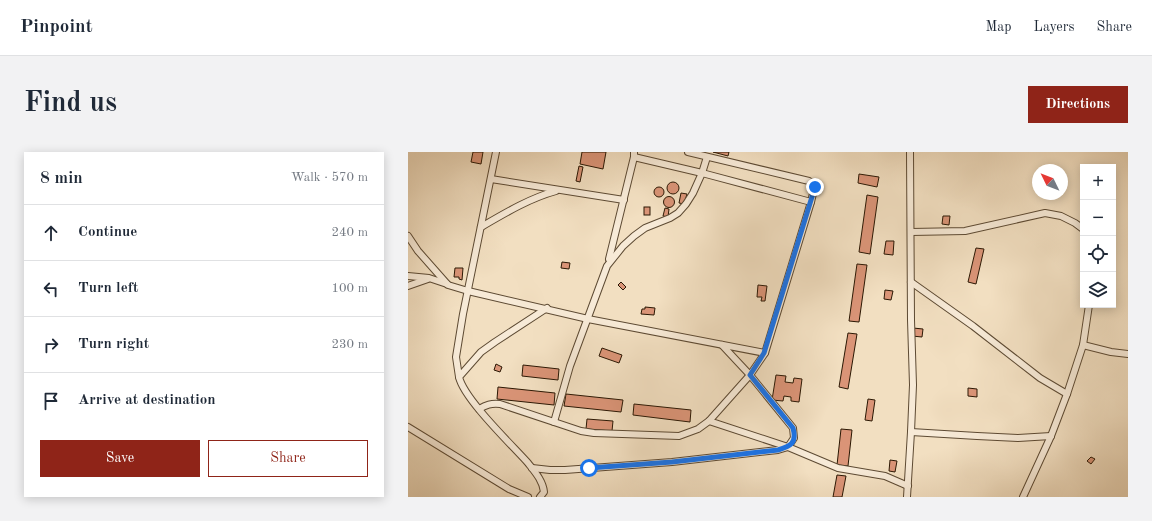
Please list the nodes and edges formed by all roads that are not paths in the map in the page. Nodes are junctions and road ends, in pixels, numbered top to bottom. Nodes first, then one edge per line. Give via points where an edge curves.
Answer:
1 (496, 152) edge
2 (688, 152) edge
3 (910, 152) edge
4 (634, 154) edge
5 (707, 157) junction
6 (702, 173) junction
7 (492, 179) junction
8 (560, 190) junction
9 (624, 200) junction
10 (811, 202) junction
11 (481, 227) junction
12 (1080, 227) edge
13 (911, 232) junction
14 (408, 236) edge
15 (607, 266) junction
16 (408, 276) edge
17 (429, 278) junction
18 (911, 282) junction
19 (448, 284) junction
20 (408, 286) edge
21 (468, 291) junction
22 (547, 308) junction
23 (1088, 308) edge
24 (588, 319) junction
25 (722, 345) junction
26 (1082, 345) junction
27 (764, 353) junction
28 (1128, 354) edge
29 (750, 375) junction
30 (459, 377) junction
31 (1067, 394) junction
32 (479, 409) junction
33 (709, 421) junction
34 (554, 422) junction
35 (408, 427) edge
36 (912, 432) junction
37 (1051, 436) junction
38 (788, 447) junction
39 (532, 468) junction
40 (908, 486) junction
41 (528, 497) edge
42 (540, 497) edge
43 (907, 497) edge
44 (1023, 497) edge

1 - 7 street
2 - 5 street
3 - 13 street
4 - 6 street
4 - 9 street
5 - 6 street
5 - 10 street via 812,182 815,187
6 - 10 street
6 - 15 street via 693,193 678,213 634,236
7 - 8 street
7 - 11 street
8 - 9 street
8 - 11 street via 545,194
9 - 15 street
10 - 27 street
11 - 21 street
12 - 13 street via 1061,216 1045,214 965,231
13 - 18 street
14 - 19 street via 418,252
15 - 24 street
16 - 17 street
17 - 19 street
17 - 20 street
18 - 31 street via 1040,378
18 - 36 street
19 - 21 street
21 - 22 street
21 - 30 street via 456,357
22 - 24 street
22 - 30 street via 481,352
23 - 26 street
24 - 25 street
24 - 34 street via 570,366
25 - 27 street
25 - 29 street
26 - 28 street
26 - 31 street
27 - 29 street
29 - 33 street
29 - 38 street via 793,428 794,438
30 - 32 street via 460,383
31 - 37 street
32 - 34 street via 493,403 500,404
32 - 39 street
33 - 34 street via 698,429 679,436 594,433
33 - 38 street
35 - 41 street via 509,489
36 - 37 street via 1018,438
36 - 40 street
37 - 44 street
38 - 39 street via 672,462 565,470
38 - 40 street via 838,468 871,472
39 - 42 street via 544,488
40 - 43 street

